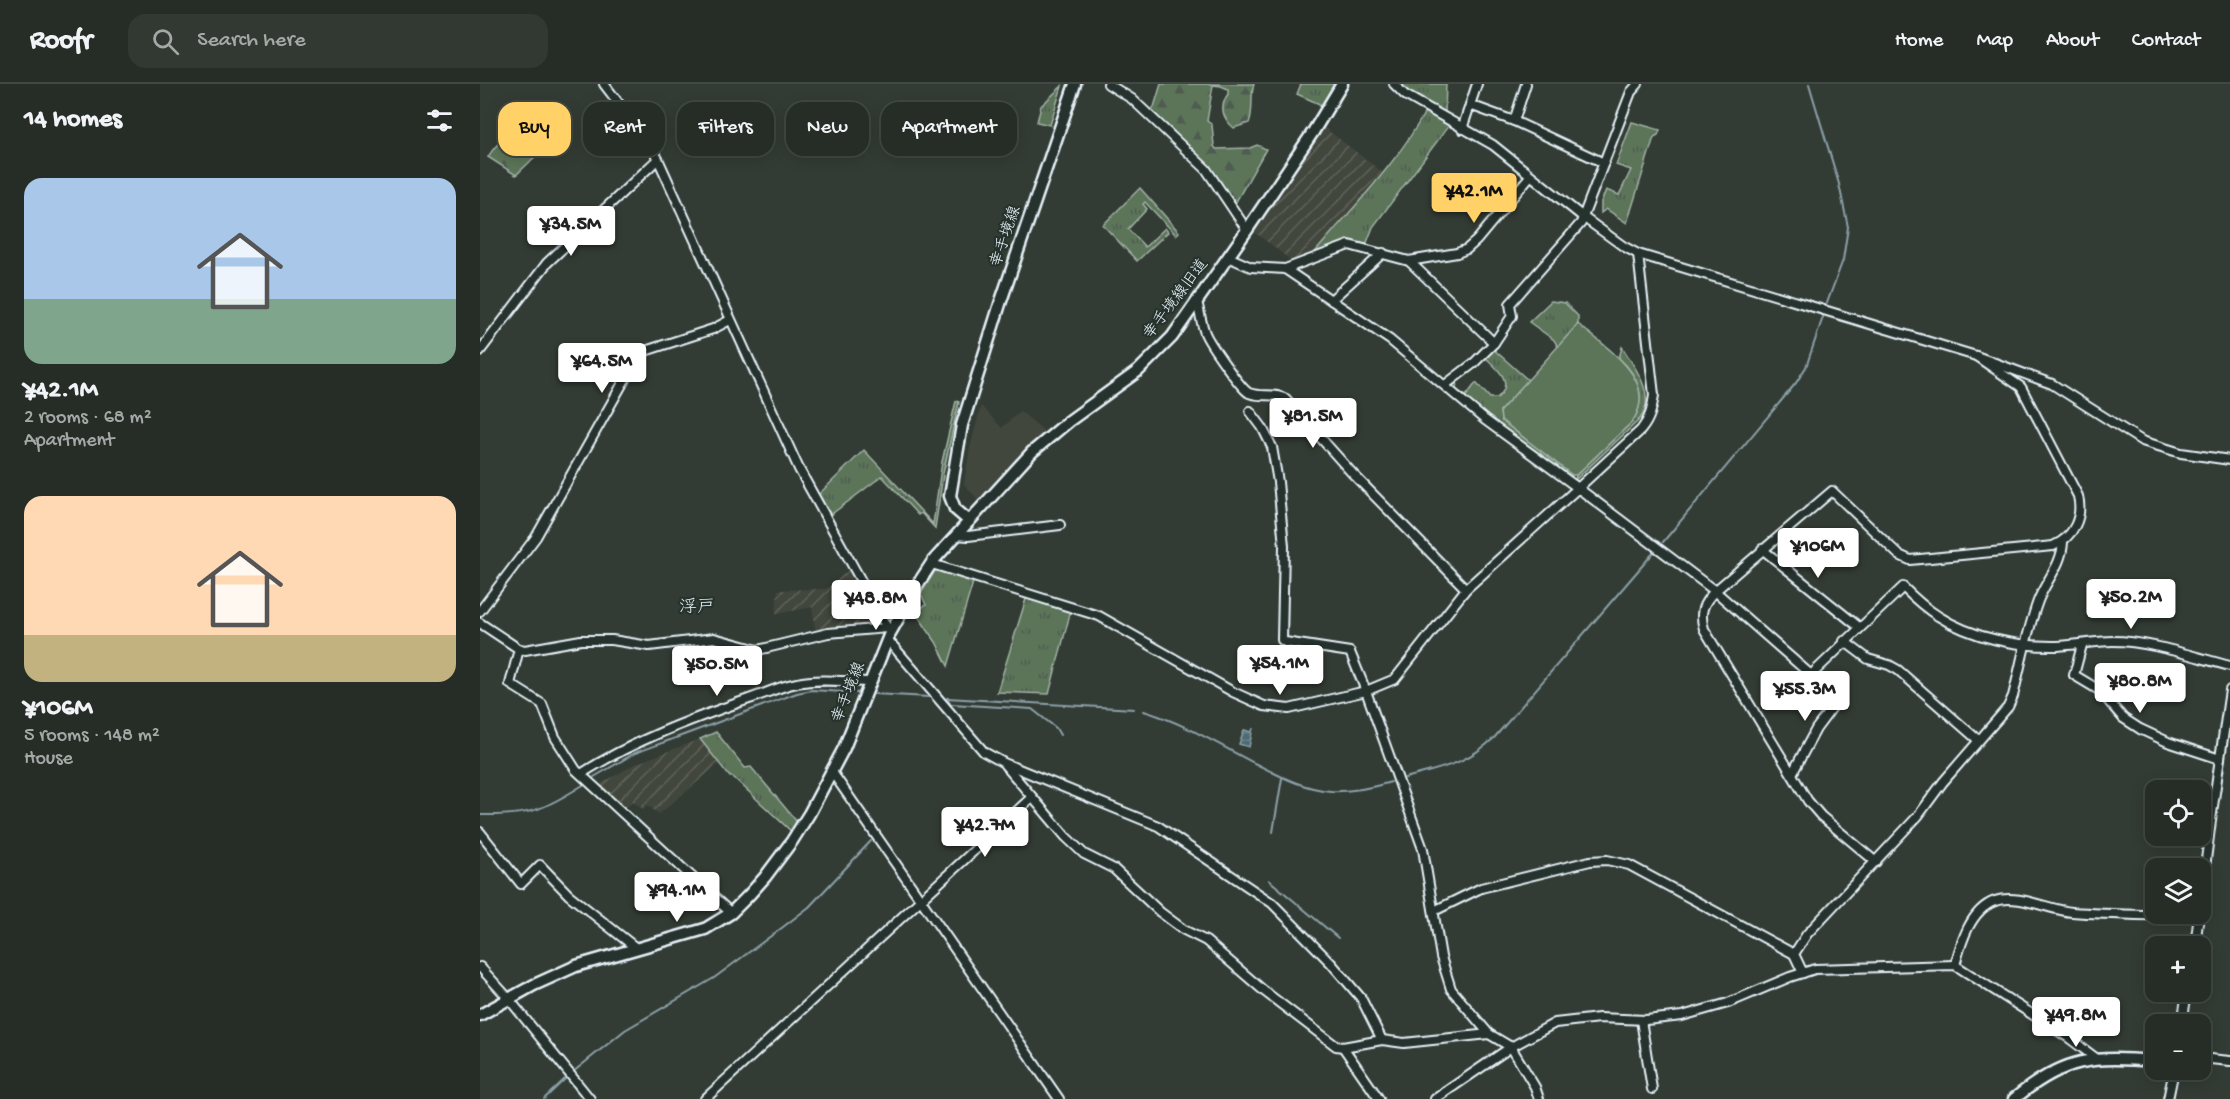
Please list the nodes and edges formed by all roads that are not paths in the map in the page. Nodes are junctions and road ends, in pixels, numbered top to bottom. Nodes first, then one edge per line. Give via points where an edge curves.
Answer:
1 (604, 84) edge
2 (1075, 84) edge
3 (1108, 84) edge
4 (1341, 84) edge
5 (1394, 84) edge
6 (1477, 84) edge
7 (1526, 84) edge
8 (1638, 84) edge
9 (1470, 105) junction
10 (1514, 121) junction
11 (1462, 129) junction
12 (658, 159) junction
13 (1604, 162) junction
14 (1530, 176) junction
15 (1583, 217) junction
16 (1247, 230) junction
17 (1383, 253) junction
18 (1638, 254) junction
19 (1228, 257) junction
20 (1409, 261) junction
21 (1285, 269) junction
22 (1331, 300) junction
23 (1197, 302) junction
24 (730, 320) junction
25 (1494, 343) junction
26 (480, 351) edge
27 (1976, 356) junction
28 (1445, 385) junction
29 (1250, 411) dead end
30 (2230, 460) edge
31 (1578, 488) junction
32 (969, 521) junction
33 (1060, 525) dead end
34 (956, 535) junction
35 (2063, 542) junction
36 (1762, 549) junction
37 (932, 564) junction
38 (1466, 589) junction
39 (1715, 591) junction
40 (480, 611) edge
41 (480, 623) edge
42 (1859, 627) junction
43 (888, 634) junction
44 (1844, 641) junction
45 (2026, 645) junction
46 (2082, 645) junction
47 (519, 649) junction
48 (2230, 666) edge
49 (1810, 675) junction
50 (871, 682) junction
51 (2230, 690) edge
52 (1366, 691) junction
53 (1978, 740) junction
54 (2220, 759) junction
55 (1004, 764) junction
56 (832, 772) junction
57 (581, 774) junction
58 (1792, 774) junction
59 (1032, 796) junction
60 (480, 832) edge
61 (2207, 858) edge
62 (1876, 862) junction
63 (920, 900) junction
64 (1434, 910) junction
65 (731, 913) junction
66 (2145, 915) edge
67 (636, 948) junction
68 (1794, 954) junction
69 (1955, 965) junction
70 (480, 967) edge
71 (1803, 973) junction
72 (509, 999) junction
73 (480, 1015) edge
74 (1641, 1020) junction
75 (1489, 1034) junction
76 (1382, 1040) junction
77 (1343, 1047) junction
78 (1511, 1047) junction
79 (2097, 1059) junction
80 (2211, 1059) edge
81 (2145, 1060) edge
82 (2230, 1060) edge
83 (2172, 1080) edge
84 (1652, 1089) dead end
85 (590, 1099) edge
86 (705, 1099) edge
87 (1059, 1099) edge
88 (1379, 1099) edge
89 (1435, 1099) edge
90 (1539, 1099) edge
91 (2014, 1099) edge
92 (2168, 1099) edge

1 - 12 street
2 - 32 main road, 幸手境線 via 962,425 950,496 952,504
3 - 16 street via 1132,99 1206,170
4 - 16 main road, 幸手境線旧道
5 - 11 street via 1405,95
6 - 9 street
7 - 10 street
8 - 13 street via 1631,92
9 - 10 street
9 - 11 street
10 - 13 street
11 - 14 street via 1493,145
12 - 24 street
12 - 26 street via 547,263
13 - 15 street
14 - 15 street
14 - 20 street via 1467,249
15 - 18 street
15 - 25 street via 1510,303 1512,316
16 - 19 main road, 幸手境線旧道
17 - 20 street
17 - 21 street via 1349,245
17 - 22 street
18 - 27 street
18 - 31 street via 1654,395 1652,408 1641,430
19 - 21 street via 1251,267
19 - 23 main road, 幸手境線旧道
20 - 25 street
21 - 22 street
22 - 28 street
23 - 32 main road, 幸手境線旧道 via 1172,337 1138,372 1050,436
23 - 38 street via 1208,340 1244,389 1286,399
24 - 40 street via 645,351 638,358 536,537
24 - 43 street via 799,469
25 - 28 street
27 - 30 street via 2052,384 2142,441 2197,457
27 - 35 street via 2021,387 2078,496 2078,520
28 - 31 street via 1485,420
29 - 52 street via 1272,447 1278,482 1284,546 1282,640 1350,652
31 - 38 street
31 - 39 street
32 - 34 main road, 幸手境線
33 - 34 street
34 - 37 main road, 幸手境線
35 - 36 street via 2054,546 1904,559 1832,490
35 - 45 street via 2063,552 2038,599
36 - 39 street
36 - 42 street
37 - 43 main road, 幸手境線
37 - 52 street via 1099,616 1264,706 1304,707
38 - 52 street via 1395,679
39 - 49 street
39 - 58 street via 1702,608 1704,629
41 - 47 street
42 - 44 street
42 - 45 street via 1903,587 1939,617 1963,629
43 - 47 street via 828,633 758,650 714,638 649,646 581,640
43 - 50 main road, 幸手境線
43 - 55 street via 984,752
44 - 49 street
44 - 53 street via 1868,659 1898,670
45 - 46 street
45 - 53 street via 2008,707
46 - 48 street via 2113,641 2142,644
46 - 54 street via 2074,675 2099,690 2123,718 2168,742
47 - 57 street via 510,684 542,704 555,737
49 - 58 street via 1839,698 1816,729
50 - 56 main road, 幸手境線
50 - 57 street via 795,683 611,755
51 - 54 street
52 - 64 street via 1422,849
53 - 62 street
54 - 61 street
55 - 59 street
55 - 76 street via 1158,826 1272,903 1361,998
56 - 63 street
56 - 65 main road, 幸手境線 via 792,841
57 - 65 street
58 - 62 street via 1821,816
59 - 63 street
59 - 77 street via 1084,854 1114,869 1160,912 1206,941 1264,991 1336,1046
60 - 67 street via 521,884 540,865 569,895
62 - 68 street via 1807,934
63 - 86 street
63 - 87 street
64 - 68 street via 1481,888 1607,860 1629,865
64 - 75 street via 1441,957 1451,989
65 - 67 main road, 幸手境線 via 694,933
66 - 69 street via 2069,912 2024,900 1996,901 1983,909 1963,936
67 - 72 main road, 幸手境線 via 576,966
68 - 71 street
69 - 71 street via 1815,969
69 - 79 street
70 - 72 street
71 - 74 street via 1728,1003 1682,1016
72 - 73 main road, 幸手境線
72 - 85 street
74 - 78 street via 1599,1018 1555,1023
74 - 84 street
75 - 76 street via 1404,1043
75 - 78 street
76 - 77 street
77 - 88 street
78 - 89 street
78 - 90 street
79 - 81 main road
79 - 91 main road via 2059,1069
80 - 82 street
83 - 92 street

